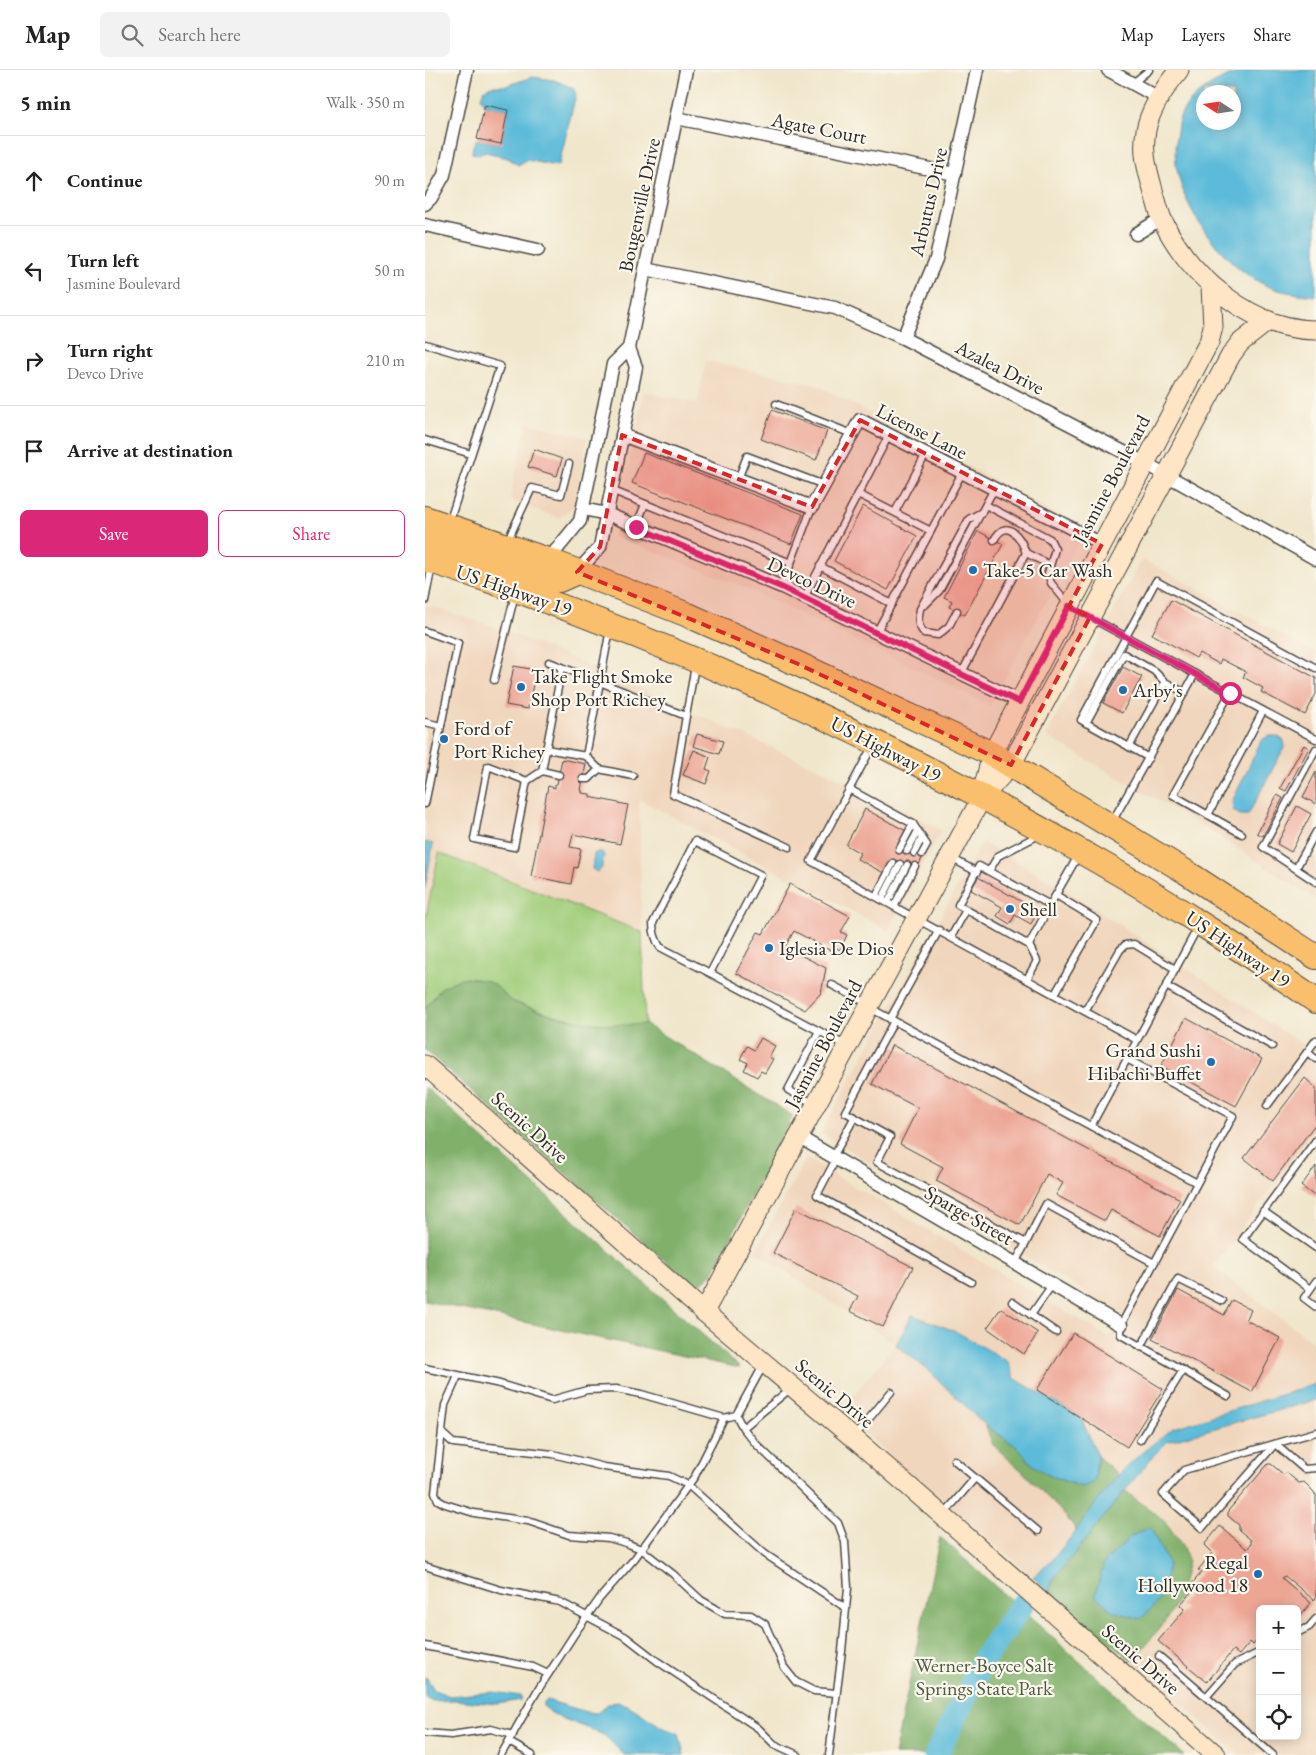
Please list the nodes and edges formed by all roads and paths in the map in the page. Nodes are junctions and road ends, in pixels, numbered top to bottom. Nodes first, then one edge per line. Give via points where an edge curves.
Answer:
1 (467, 70) edge
2 (686, 70) edge
3 (977, 70) edge
4 (1107, 70) edge
5 (1149, 70) edge
6 (1179, 70) edge
7 (1133, 83) junction
8 (1159, 98) junction
9 (676, 118) junction
10 (955, 174) junction
11 (425, 204) edge
12 (1162, 218) junction
13 (425, 225) edge
14 (1136, 234) dead end
15 (538, 250) dead end
16 (645, 269) junction
17 (1211, 286) junction
18 (1268, 321) junction
19 (1316, 330) edge
20 (903, 338) junction
21 (425, 344) edge
22 (629, 348) junction
23 (777, 404) dead end
24 (852, 434) junction
25 (622, 435) junction
26 (889, 435) junction
27 (425, 440) edge
28 (471, 454) junction
29 (926, 454) junction
30 (1145, 463) junction
31 (569, 464) dead end
32 (963, 473) junction
33 (1167, 475) junction
34 (738, 479) junction
35 (824, 485) junction
36 (994, 489) junction
37 (611, 490) junction
38 (858, 494) junction
39 (645, 504) junction
40 (986, 505) junction
41 (812, 507) junction
42 (583, 509) junction
43 (895, 512) junction
44 (607, 514) junction
45 (425, 518) edge
46 (448, 526) junction
47 (636, 527) junction
48 (931, 532) junction
49 (425, 539) edge
50 (994, 540) dead end
51 (1102, 544) junction
52 (505, 545) junction
53 (1026, 553) junction
54 (1316, 559) edge
55 (429, 560) edge
56 (548, 560) junction
57 (791, 563) junction
58 (820, 566) junction
59 (1050, 566) junction
60 (577, 572) junction
61 (781, 587) junction
62 (516, 589) junction
63 (804, 598) junction
64 (425, 602) edge
65 (892, 604) junction
66 (1069, 606) junction
67 (957, 611) dead end
68 (1090, 617) junction
69 (610, 626) junction
70 (425, 632) edge
71 (876, 633) junction
72 (1126, 637) junction
73 (695, 660) junction
74 (549, 662) dead end
75 (562, 667) junction
76 (1316, 668) edge
77 (961, 674) junction
78 (1195, 674) junction
79 (494, 680) dead end
80 (600, 682) junction
81 (1165, 682) junction
82 (1185, 693) junction
83 (1230, 693) junction
84 (1019, 702) junction
85 (1263, 711) junction
86 (686, 716) junction
87 (425, 722) edge
88 (1086, 723) junction
89 (441, 726) junction
90 (1316, 739) edge
91 (875, 742) junction
92 (1129, 747) junction
93 (546, 749) junction
94 (1316, 749) edge
95 (586, 756) junction
96 (1149, 758) junction
97 (1001, 760) junction
98 (599, 769) junction
99 (542, 771) junction
100 (559, 774) dead end
101 (633, 776) dead end
102 (583, 779) dead end
103 (527, 781) junction
104 (849, 789) junction
105 (982, 796) junction
106 (425, 804) edge
107 (1208, 815) junction
108 (913, 824) junction
109 (1111, 826) junction
110 (918, 831) junction
111 (1045, 832) junction
112 (1316, 832) edge
113 (1242, 834) dead end
114 (789, 847) dead end
115 (1081, 851) junction
116 (918, 853) dead end
117 (949, 858) junction
118 (915, 866) dead end
119 (1296, 868) junction
120 (989, 871) junction
121 (977, 872) junction
122 (1316, 882) edge
123 (1056, 895) junction
124 (882, 899) junction
125 (894, 906) junction
126 (1050, 906) junction
127 (966, 910) junction
128 (917, 918) junction
129 (1199, 923) junction
130 (939, 930) junction
131 (951, 937) junction
132 (1029, 945) junction
133 (1316, 957) edge
134 (1175, 969) junction
135 (710, 973) junction
136 (1027, 979) junction
137 (832, 985) dead end
138 (1166, 986) junction
139 (1055, 994) junction
140 (1316, 1001) edge
141 (869, 1006) junction
142 (1085, 1011) junction
143 (892, 1020) junction
144 (819, 1031) junction
145 (1137, 1040) junction
146 (1316, 1040) edge
147 (847, 1046) junction
148 (1272, 1046) dead end
149 (1307, 1052) junction
150 (1127, 1059) junction
151 (1316, 1059) edge
152 (425, 1065) edge
153 (816, 1105) junction
154 (1267, 1106) dead end
155 (854, 1118) junction
156 (1091, 1126) junction
157 (799, 1137) junction
158 (1316, 1140) edge
159 (835, 1158) junction
160 (1197, 1183) junction
161 (1263, 1211) junction
162 (1025, 1243) junction
163 (1316, 1248) edge
164 (1015, 1263) junction
165 (1154, 1263) junction
166 (1316, 1281) edge
167 (971, 1282) dead end
168 (1052, 1285) junction
169 (1310, 1289) junction
170 (1222, 1301) dead end
171 (1012, 1302) dead end
172 (1316, 1307) edge
173 (704, 1312) junction
174 (1031, 1315) junction
175 (1121, 1325) junction
176 (1056, 1332) dead end
177 (1141, 1347) junction
178 (765, 1363) junction
179 (425, 1368) edge
180 (1183, 1370) junction
181 (458, 1376) junction
182 (792, 1386) junction
183 (891, 1392) dead end
184 (1228, 1396) dead end
185 (736, 1415) junction
186 (724, 1418) junction
187 (743, 1428) junction
188 (1316, 1432) edge
189 (442, 1433) junction
190 (853, 1438) junction
191 (1140, 1440) dead end
192 (453, 1443) junction
193 (1275, 1444) junction
194 (441, 1450) junction
195 (954, 1460) dead end
196 (1316, 1468) edge
197 (975, 1478) junction
198 (688, 1485) junction
199 (943, 1515) junction
200 (1038, 1532) dead end
201 (641, 1549) junction
202 (425, 1566) edge
203 (846, 1608) junction
204 (587, 1616) junction
205 (1316, 1619) edge
206 (1301, 1631) edge
207 (425, 1646) edge
208 (1256, 1654) edge
209 (1159, 1656) dead end
210 (548, 1674) junction
211 (836, 1693) junction
212 (1206, 1697) junction
213 (425, 1732) edge
214 (513, 1735) junction
215 (509, 1742) junction
216 (501, 1755) edge
217 (532, 1755) edge
218 (798, 1755) edge
219 (829, 1755) edge
220 (1216, 1755) edge
221 (1273, 1755) edge

1 - 11 street via 444,176
2 - 9 street, Bougenville Drive
3 - 10 street, Arbutus Drive
4 - 7 street
5 - 7 lane
6 - 8 street
7 - 8 street
8 - 12 street via 1146,129 1144,160
9 - 10 street, Agate Court
9 - 16 street, Bougenville Drive
10 - 20 street, Arbutus Drive via 936,258
12 - 14 street
12 - 17 street via 1177,245
13 - 15 street
16 - 20 street, Azalea Drive via 835,308
16 - 22 street, Bougenville Drive
17 - 18 street
17 - 30 street, Jasmine Boulevard via 1213,327 1209,342
18 - 19 street
18 - 33 street, Jasmine Boulevard via 1240,343 1231,355
20 - 30 street, Azalea Drive
21 - 28 lane via 500,366
22 - 25 street, Bougenville Drive via 635,367
22 - 42 street via 613,364
23 - 24 lane
24 - 26 street, License Lane via 860,420
24 - 35 street, License Lane
25 - 34 street
25 - 37 street, Bougenville Drive
26 - 29 street, License Lane
26 - 38 lane
27 - 28 lane
28 - 46 lane
29 - 32 street, License Lane
29 - 43 lane
30 - 33 street, Azalea Drive
30 - 51 street, Jasmine Boulevard
31 - 52 lane via 561,495 533,488
32 - 36 street, License Lane
32 - 48 lane
33 - 54 street, Azalea Drive
33 - 68 street, Jasmine Boulevard
34 - 35 lane via 747,456
34 - 41 street
35 - 41 street, License Lane
36 - 40 lane
36 - 51 street, License Lane
37 - 39 lane
37 - 44 street, Bougenville Drive
38 - 43 lane
38 - 58 lane
39 - 47 lane
39 - 57 lane
40 - 59 lane via 1050,539 1055,549
40 - 67 lane via 939,591 921,609 917,622 924,633 938,635 949,626
41 - 57 lane
42 - 44 street, Devco Drive
42 - 56 street via 581,521
43 - 48 lane
44 - 47 street, Devco Drive
44 - 60 street, Bougenville Drive via 600,547
45 - 46 highway, US Highway 19
46 - 52 highway, US Highway 19
47 - 61 street, Devco Drive
48 - 65 lane
49 - 60 highway via 549,580 559,580
50 - 53 lane via 998,533 1010,530 1023,542
51 - 66 street, Jasmine Boulevard
52 - 56 highway, US Highway 19
53 - 59 lane
53 - 77 lane
55 - 62 highway, US Highway 19
55 - 64 lane
56 - 60 highway, US Highway 19
57 - 61 lane
58 - 63 lane
58 - 65 lane
59 - 66 lane via 1051,583
60 - 97 highway, US Highway 19 via 688,615
61 - 63 street, Devco Drive
62 - 69 highway, US Highway 19
62 - 79 lane
63 - 71 street, Devco Drive
65 - 71 lane
66 - 68 street
66 - 84 street, Jasmine Boulevard
68 - 72 lane
68 - 97 street, Jasmine Boulevard
69 - 73 highway, US Highway 19
69 - 80 lane
70 - 89 lane via 458,643
71 - 77 street, Devco Drive
72 - 76 lane via 1155,581
72 - 78 lane
72 - 88 lane via 1081,720
73 - 86 lane
73 - 91 highway, US Highway 19
74 - 75 lane
75 - 80 lane
75 - 93 lane
77 - 84 street, Devco Drive
78 - 82 lane
78 - 83 lane
80 - 86 lane
80 - 95 lane
81 - 82 lane
81 - 88 lane via 1154,671 1124,654
81 - 92 lane
82 - 96 lane
83 - 85 lane
83 - 107 lane via 1173,795
84 - 97 street, Jasmine Boulevard
85 - 90 lane
85 - 107 lane
86 - 114 lane via 673,794
87 - 89 lane
88 - 92 lane
89 - 106 lane
91 - 104 lane
91 - 105 highway, US Highway 19
92 - 96 lane
93 - 95 lane
93 - 99 lane
94 - 119 lane via 1263,847
95 - 98 lane
96 - 109 lane
97 - 105 street, Jasmine Boulevard
97 - 109 highway, US Highway 19
98 - 101 lane
98 - 102 lane via 589,779
99 - 100 lane
99 - 103 lane
103 - 103 lane via 514,847 474,839 489,766
104 - 108 lane
104 - 124 lane via 811,861
105 - 111 highway, US Highway 19
105 - 117 street, Jasmine Boulevard
107 - 113 lane
108 - 110 lane
108 - 110 lane via 903,851
109 - 133 highway, US Highway 19
110 - 116 lane via 927,845
111 - 115 highway, US Highway 19
111 - 120 lane via 998,856
112 - 119 lane
115 - 123 lane
115 - 129 highway, US Highway 19
117 - 121 lane
117 - 128 street, Jasmine Boulevard
118 - 125 lane
119 - 122 lane
120 - 121 lane via 979,866
120 - 126 lane
121 - 127 lane via 958,905
123 - 126 lane
123 - 139 lane via 1097,920
124 - 124 lane via 900,864
124 - 125 lane
125 - 128 lane
126 - 132 lane
127 - 131 lane
127 - 132 lane
128 - 130 lane
128 - 141 street, Jasmine Boulevard
129 - 134 lane
129 - 140 highway, US Highway 19
130 - 131 lane
130 - 143 lane
131 - 136 lane
132 - 136 lane via 1037,961
134 - 138 lane
134 - 142 lane via 1134,944 1125,945
135 - 135 lane via 761,875 695,841 653,922 653,931 660,947
135 - 144 lane
136 - 139 lane
137 - 141 lane
138 - 145 lane
138 - 148 lane
139 - 142 lane
141 - 143 lane
141 - 147 street, Jasmine Boulevard
142 - 145 lane
143 - 155 lane via 845,1112
143 - 156 lane
144 - 147 lane
144 - 153 lane via 788,1090
145 - 150 lane
146 - 149 lane
147 - 153 street, Jasmine Boulevard
149 - 151 lane
149 - 154 lane
150 - 156 lane
150 - 160 lane via 1233,1116
152 - 173 street, Scenic Drive
153 - 157 street, Jasmine Boulevard
155 - 159 lane
155 - 162 lane via 890,1137 877,1162
156 - 160 lane
157 - 159 street, Sparge Street
157 - 173 street, Jasmine Boulevard
158 - 161 lane
159 - 164 street, Sparge Street
159 - 167 lane via 817,1195
160 - 165 lane
161 - 163 lane
161 - 169 lane via 1243,1239
162 - 164 lane
162 - 165 lane via 1046,1204
164 - 168 street, Sparge Street
165 - 175 lane
166 - 169 lane
168 - 174 lane
168 - 175 street, Sparge Street
169 - 172 lane via 1304,1298
170 - 177 lane via 1178,1279
171 - 174 lane
173 - 178 street, Scenic Drive
174 - 176 lane
175 - 177 lane via 1121,1335
177 - 180 lane
178 - 182 street, Scenic Drive
178 - 185 lane
179 - 181 lane
180 - 184 lane
180 - 191 lane
181 - 186 lane via 500,1384 552,1400 587,1390 616,1389
181 - 189 lane via 445,1404
182 - 187 lane
182 - 190 street, Scenic Drive
183 - 190 lane
185 - 186 lane
185 - 187 lane
186 - 198 lane
187 - 203 lane via 838,1523 845,1542
188 - 193 lane
189 - 192 lane
189 - 194 lane
190 - 199 street, Scenic Drive
192 - 194 lane
192 - 198 lane via 553,1454 605,1467 669,1476
193 - 193 lane via 1184,1470 1163,1494 1201,1528
193 - 196 lane via 1304,1469
194 - 201 lane via 435,1493 445,1504 474,1513 528,1521 569,1535 609,1538
195 - 197 lane
197 - 199 lane
197 - 200 lane
198 - 201 lane
198 - 203 lane via 765,1554
199 - 220 street, Scenic Drive
201 - 204 lane
201 - 211 lane via 701,1600 725,1614 751,1615 765,1624 784,1667 796,1682 814,1691
202 - 204 lane via 501,1590 559,1602
203 - 211 lane
204 - 210 lane
204 - 218 lane via 626,1637 758,1728 774,1744
205 - 206 lane via 1309,1628
207 - 210 lane via 533,1667
208 - 212 lane via 1235,1664
209 - 212 lane
210 - 214 lane
211 - 219 lane
212 - 221 lane
213 - 214 lane via 451,1735 491,1730
214 - 215 lane
215 - 216 lane
215 - 217 lane

